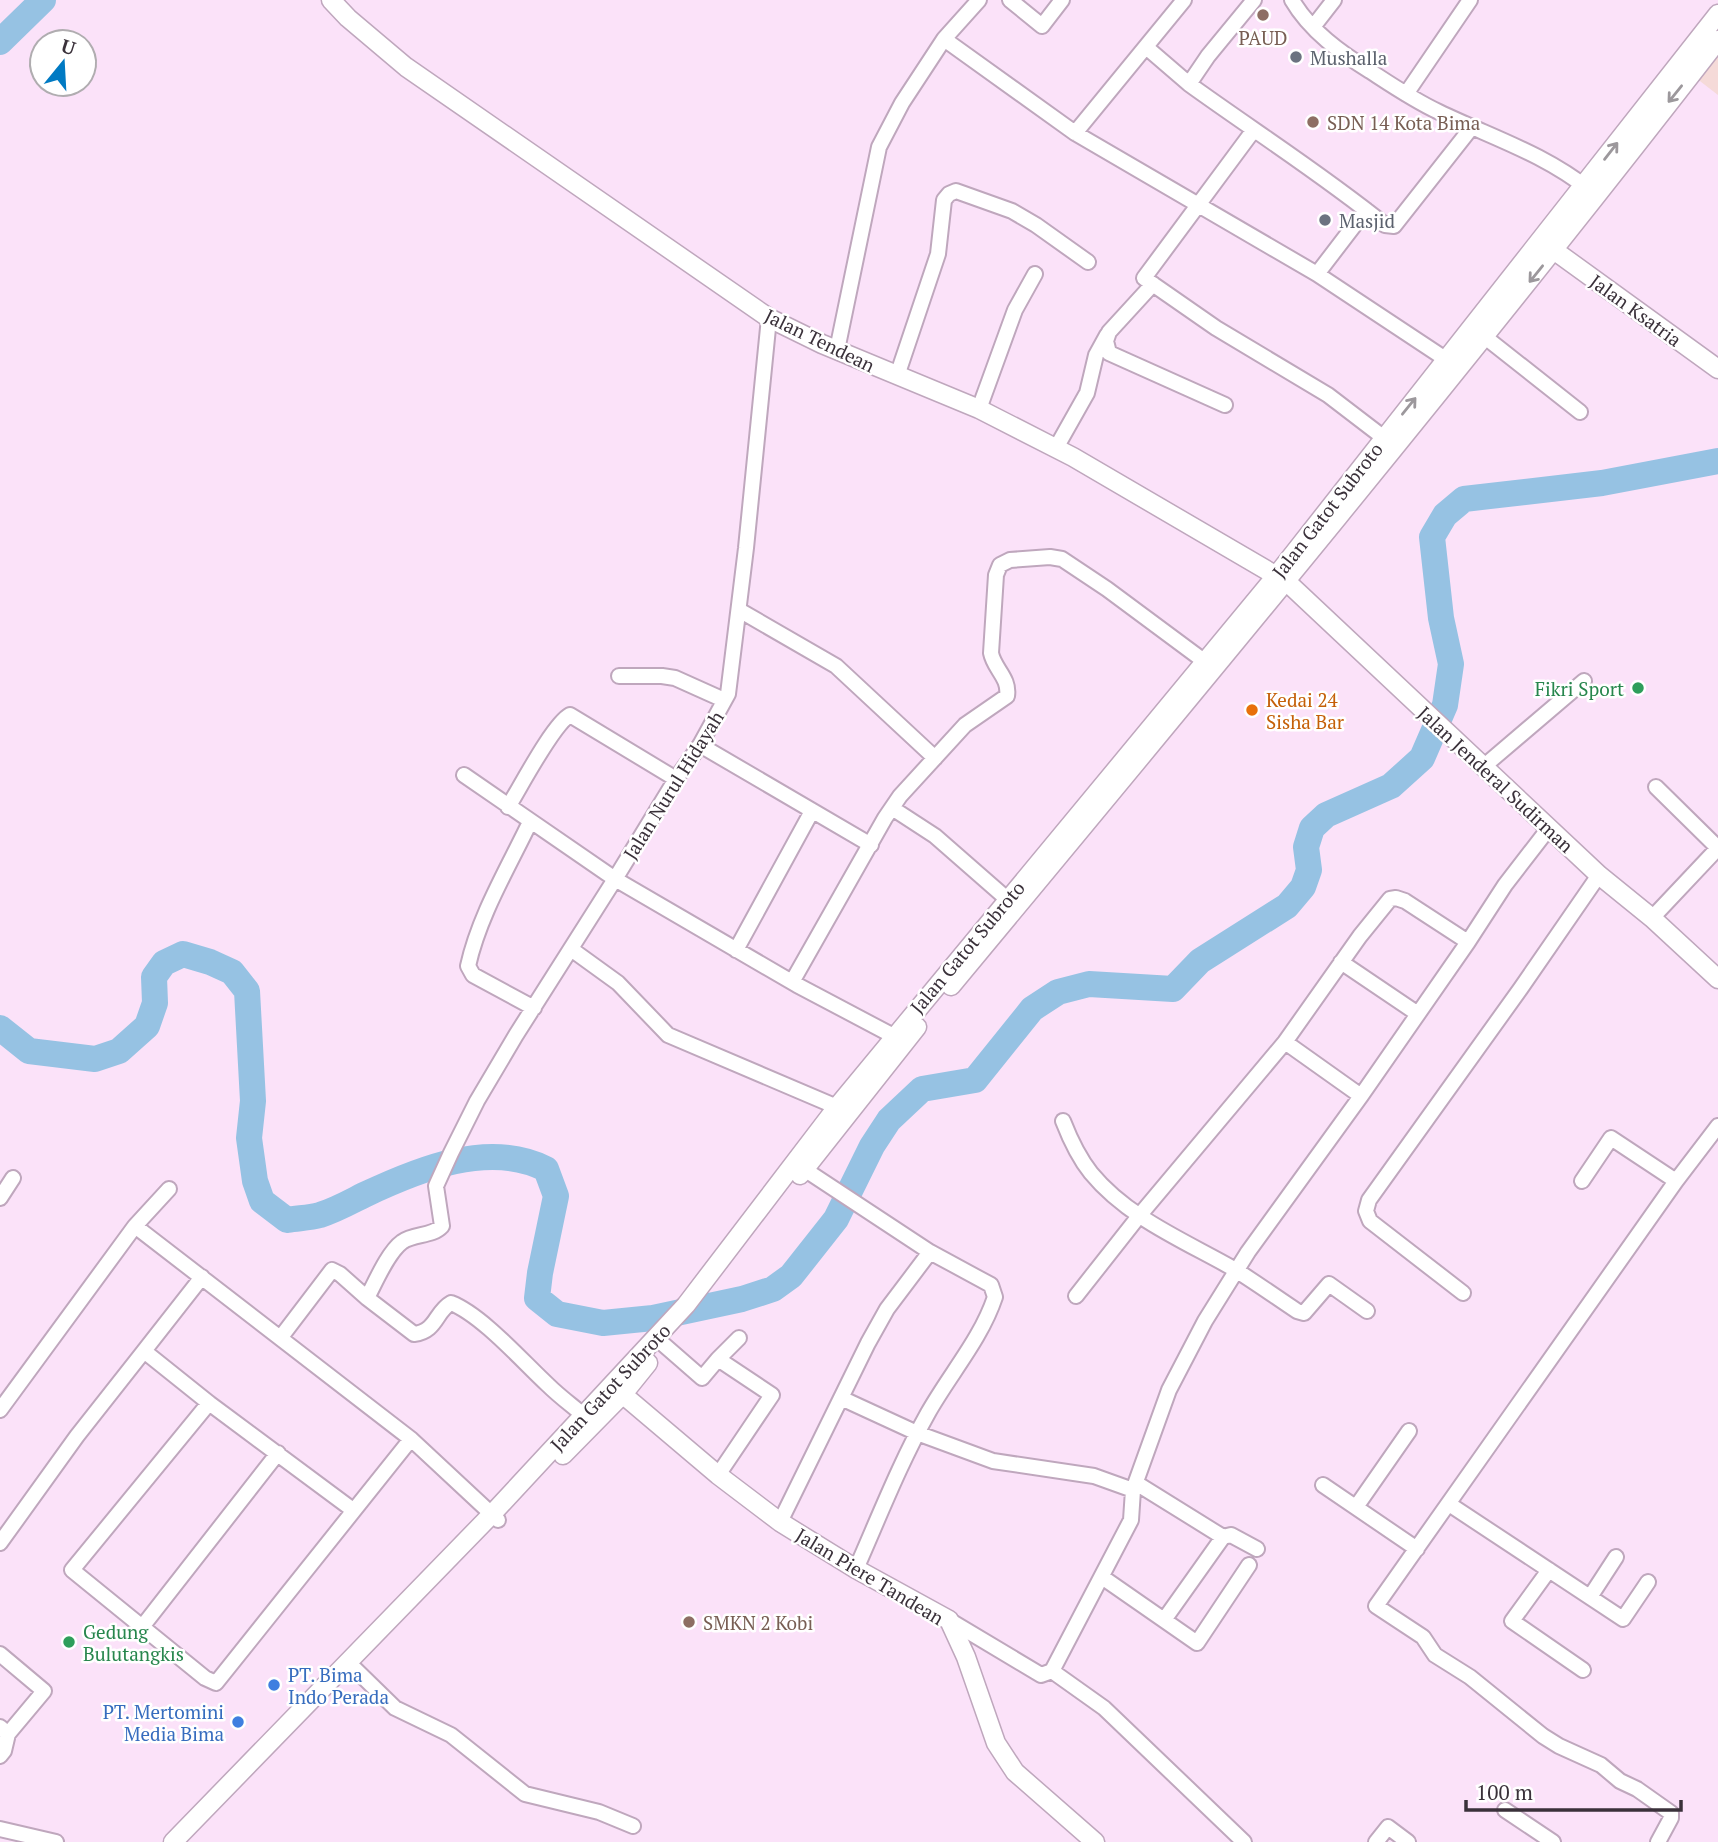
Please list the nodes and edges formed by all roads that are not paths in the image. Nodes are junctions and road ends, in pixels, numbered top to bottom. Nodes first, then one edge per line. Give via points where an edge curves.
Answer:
1 (331, 0) edge
2 (979, 0) edge
3 (1010, 0) edge
4 (1062, 0) edge
5 (1184, 0) edge
6 (1254, 0) edge
7 (1292, 0) edge
8 (1334, 0) edge
9 (1470, 0) edge
10 (1718, 15) edge
11 (1312, 27) junction
12 (944, 39) junction
13 (1718, 40) edge
14 (1146, 47) junction
15 (1189, 84) junction
16 (1406, 94) junction
17 (1472, 127) junction
18 (1253, 131) junction
19 (1075, 133) junction
20 (1590, 190) junction
21 (1199, 205) junction
22 (1366, 210) junction
23 (1555, 251) junction
24 (1087, 262) dead end
25 (1035, 274) dead end
26 (1317, 274) junction
27 (1153, 284) junction
28 (769, 318) junction
29 (1109, 332) junction
30 (1485, 337) junction
31 (837, 350) junction
32 (1453, 364) junction
33 (1718, 369) edge
34 (897, 376) junction
35 (1225, 405) dead end
36 (979, 409) junction
37 (1580, 412) dead end
38 (1390, 442) junction
39 (1056, 448) junction
40 (1281, 579) junction
41 (739, 610) junction
42 (1204, 662) junction
43 (619, 676) dead end
44 (1584, 681) dead end
45 (724, 700) junction
46 (700, 745) junction
47 (935, 758) junction
48 (1483, 767) junction
49 (464, 775) dead end
50 (676, 779) junction
51 (1656, 787) dead end
52 (508, 807) junction
53 (891, 808) junction
54 (812, 811) junction
55 (530, 822) junction
56 (1549, 828) junction
57 (1063, 841) junction
58 (871, 845) junction
59 (1599, 875) junction
60 (615, 879) junction
61 (1007, 899) junction
62 (1651, 918) junction
63 (1468, 942) junction
64 (571, 949) junction
65 (736, 950) junction
66 (1341, 962) junction
67 (1718, 979) edge
68 (792, 982) junction
69 (534, 1008) junction
70 (1418, 1014) junction
71 (899, 1039) junction
72 (1284, 1042) junction
73 (1361, 1096) junction
74 (837, 1107) junction
75 (1063, 1121) dead end
76 (1718, 1126) edge
77 (810, 1174) junction
78 (13, 1178) dead end
79 (1582, 1181) dead end
80 (1676, 1181) junction
81 (169, 1189) dead end
82 (0, 1198) edge
83 (1139, 1216) junction
84 (135, 1226) junction
85 (930, 1252) junction
86 (1236, 1271) junction
87 (202, 1277) junction
88 (1463, 1293) dead end
89 (1076, 1296) dead end
90 (367, 1298) junction
91 (689, 1306) junction
92 (1367, 1311) dead end
93 (281, 1337) junction
94 (664, 1338) junction
95 (739, 1338) dead end
96 (144, 1351) junction
97 (718, 1359) junction
98 (618, 1390) junction
99 (841, 1398) junction
100 (209, 1403) junction
101 (0, 1410) edge
102 (589, 1420) junction
103 (1409, 1431) dead end
104 (917, 1433) junction
105 (411, 1439) junction
106 (278, 1452) junction
107 (718, 1475) junction
108 (1323, 1485) dead end
109 (1134, 1486) junction
110 (1448, 1504) junction
111 (1356, 1507) junction
112 (353, 1510) junction
113 (495, 1517) junction
114 (780, 1522) junction
115 (1223, 1537) junction
116 (0, 1544) edge
117 (1258, 1549) dead end
118 (1417, 1549) junction
119 (1616, 1557) dead end
120 (1249, 1565) dead end
121 (856, 1569) junction
122 (1549, 1570) junction
123 (1102, 1577) junction
124 (1648, 1582) dead end
125 (1590, 1597) junction
126 (949, 1620) junction
127 (1164, 1620) junction
128 (142, 1627) junction
129 (0, 1654) edge
130 (355, 1669) junction
131 (1583, 1670) dead end
132 (1052, 1671) junction
133 (4, 1730) edge
134 (0, 1756) edge
135 (1505, 1810) dead end
136 (633, 1826) dead end
137 (0, 1829) edge
138 (56, 1842) edge
139 (173, 1842) edge
140 (188, 1842) edge
141 (1095, 1842) edge
142 (1244, 1842) edge
143 (1376, 1842) edge
144 (1408, 1842) edge
145 (1553, 1842) edge
146 (1658, 1842) edge

1 - 28 street, Jalan Tendean via 406,67
2 - 12 street
3 - 4 street via 1042,26
5 - 14 street
6 - 15 street
7 - 11 street
8 - 11 street
9 - 16 street
20 -> 10 street, Jalan Gatot Subroto
11 - 16 street via 1344,55
12 - 19 street
12 - 31 street via 879,147
13 -> 20 street, Jalan Gatot Subroto
14 - 15 street
14 - 19 street
15 - 18 street
16 - 17 street
17 - 20 street via 1554,164
17 - 22 street via 1394,226 1385,225
18 - 21 street
18 - 22 street
19 - 21 street
20 - 23 street, Jalan Gatot Subroto
20 - 32 street, Jalan Gatot Subroto
21 - 26 street
21 - 27 street via 1144,278
22 - 26 street
23 -> 30 street, Jalan Gatot Subroto
23 - 33 street, Jalan Ksatria
24 - 34 street via 1012,211 956,191 948,194 938,254
25 - 36 street via 1015,310
26 - 32 street
27 - 29 street
27 - 38 street via 1328,395
28 - 31 street, Jalan Tendean
28 - 41 street, Jalan Nurul Hidayah
29 - 35 street via 1107,348 1112,356
29 - 39 street via 1096,355 1087,393
30 - 32 street, Jalan Gatot Subroto
30 - 37 street
31 - 34 street, Jalan Tendean
32 - 38 street, Jalan Gatot Subroto
34 - 36 street, Jalan Tendean
36 - 39 street, Jalan Tendean
38 - 40 street, Jalan Gatot Subroto
39 - 40 street, Jalan Tendean
40 - 42 street, Jalan Gatot Subroto
40 - 48 street, Jalan Jenderal Sudirman
40 - 57 street, Jalan Gatot Subroto
41 - 45 street, Jalan Nurul Hidayah
41 - 47 street via 836,666
42 - 47 street via 1062,559 1006,562 996,575 991,653 1008,685 1007,696 965,725
42 - 57 street, Jalan Gatot Subroto
43 - 45 street via 662,676
44 - 48 street
45 - 46 street, Jalan Nurul Hidayah
46 - 50 street, Jalan Nurul Hidayah
46 - 54 street
47 - 53 street
48 - 56 street, Jalan Jenderal Sudirman
49 - 52 street
50 - 52 street via 570,715
50 - 60 street, Jalan Nurul Hidayah
51 - 62 street via 1718,848
52 - 55 street
53 - 58 street
53 - 61 street via 935,836
54 - 58 street
54 - 65 street
55 - 60 street
55 - 69 street via 495,894 468,966 473,975
56 - 59 street, Jalan Jenderal Sudirman
56 - 63 street
57 - 61 street, Jalan Gatot Subroto
57 - 71 street, Jalan Gatot Subroto
58 - 68 street
59 - 62 street, Jalan Jenderal Sudirman
59 - 88 street via 1368,1200 1370,1221
60 - 64 street
60 - 65 street, Jalan Nurul Hidayah
61 - 71 street, Jalan Gatot Subroto
62 - 67 street, Jalan Jenderal Sudirman
63 - 66 street via 1393,898
63 - 70 street
64 - 69 street
64 - 74 street via 618,983 668,1035
65 - 68 street, Jalan Nurul Hidayah
66 - 70 street
66 - 72 street
68 - 71 street, Jalan Nurul Hidayah
69 - 90 street via 477,1101 436,1186 442,1226 401,1242
70 - 73 street
71 - 74 street, Jalan Gatot Subroto
71 - 77 street, Jalan Gatot Subroto
72 - 73 street
72 - 83 street
73 - 86 street
74 - 91 street, Jalan Gatot Subroto
75 - 83 street via 1090,1172
76 - 80 street
77 - 85 street
77 - 91 street, Jalan Gatot Subroto
78 - 82 street
79 - 80 street via 1611,1138
80 - 110 street
81 - 84 street
83 - 86 street
83 - 89 street
84 - 87 street
84 - 101 street
85 - 99 street via 887,1310
85 - 104 street via 991,1285 995,1297 986,1322
86 - 92 street via 1304,1313 1329,1284
86 - 109 street via 1169,1390
87 - 93 street
87 - 96 street
90 - 93 street via 332,1270
90 - 102 street via 414,1334 432,1326 447,1305 459,1306
91 - 94 street, Jalan Gatot Subroto
93 - 105 street
94 - 97 street via 702,1378
94 - 98 street, Jalan Gatot Subroto
95 - 97 street
96 - 100 street
96 - 116 street
97 - 107 street via 772,1395
98 - 102 street, Jalan Gatot Subroto
98 - 107 street, Jalan Piere Tandean
99 - 104 street
99 - 114 street
100 - 106 street
100 - 128 street via 72,1570
102 - 113 street, Jalan Gatot Subroto
103 - 111 street
104 - 109 street via 993,1461
104 - 121 street
105 - 112 street
105 - 113 street
106 - 112 street
106 - 128 street
107 - 114 street, Jalan Piere Tandean
108 - 111 street
109 - 115 street
109 - 123 street via 1131,1520
110 - 118 street
110 - 122 street
111 - 118 street
112 - 128 street via 216,1683
113 - 130 street, Jalan Gatot Subroto
113 - 139 street, Jalan Gatot Subroto
114 - 121 street, Jalan Piere Tandean
115 - 117 street via 1231,1535
115 - 127 street
118 - 146 street via 1376,1606 1423,1637 1435,1655 1480,1684 1543,1736 1601,1765 1667,1809 1671,1818
119 - 125 street
120 - 127 street via 1197,1643
121 - 126 street, Jalan Piere Tandean
122 - 125 street
122 - 131 street via 1512,1621
123 - 127 street
123 - 132 street
124 - 125 street via 1623,1619
126 - 132 street via 1041,1675
126 - 141 street, Jalan Piere Tandean via 1004,1759
129 - 133 street via 44,1691
130 - 136 street via 395,1708 451,1735 525,1794 599,1812
130 - 140 street, Jalan Gatot Subroto
132 - 142 street via 1104,1708
133 - 134 street
135 - 145 street
137 - 138 street
143 - 144 street via 1388,1827

